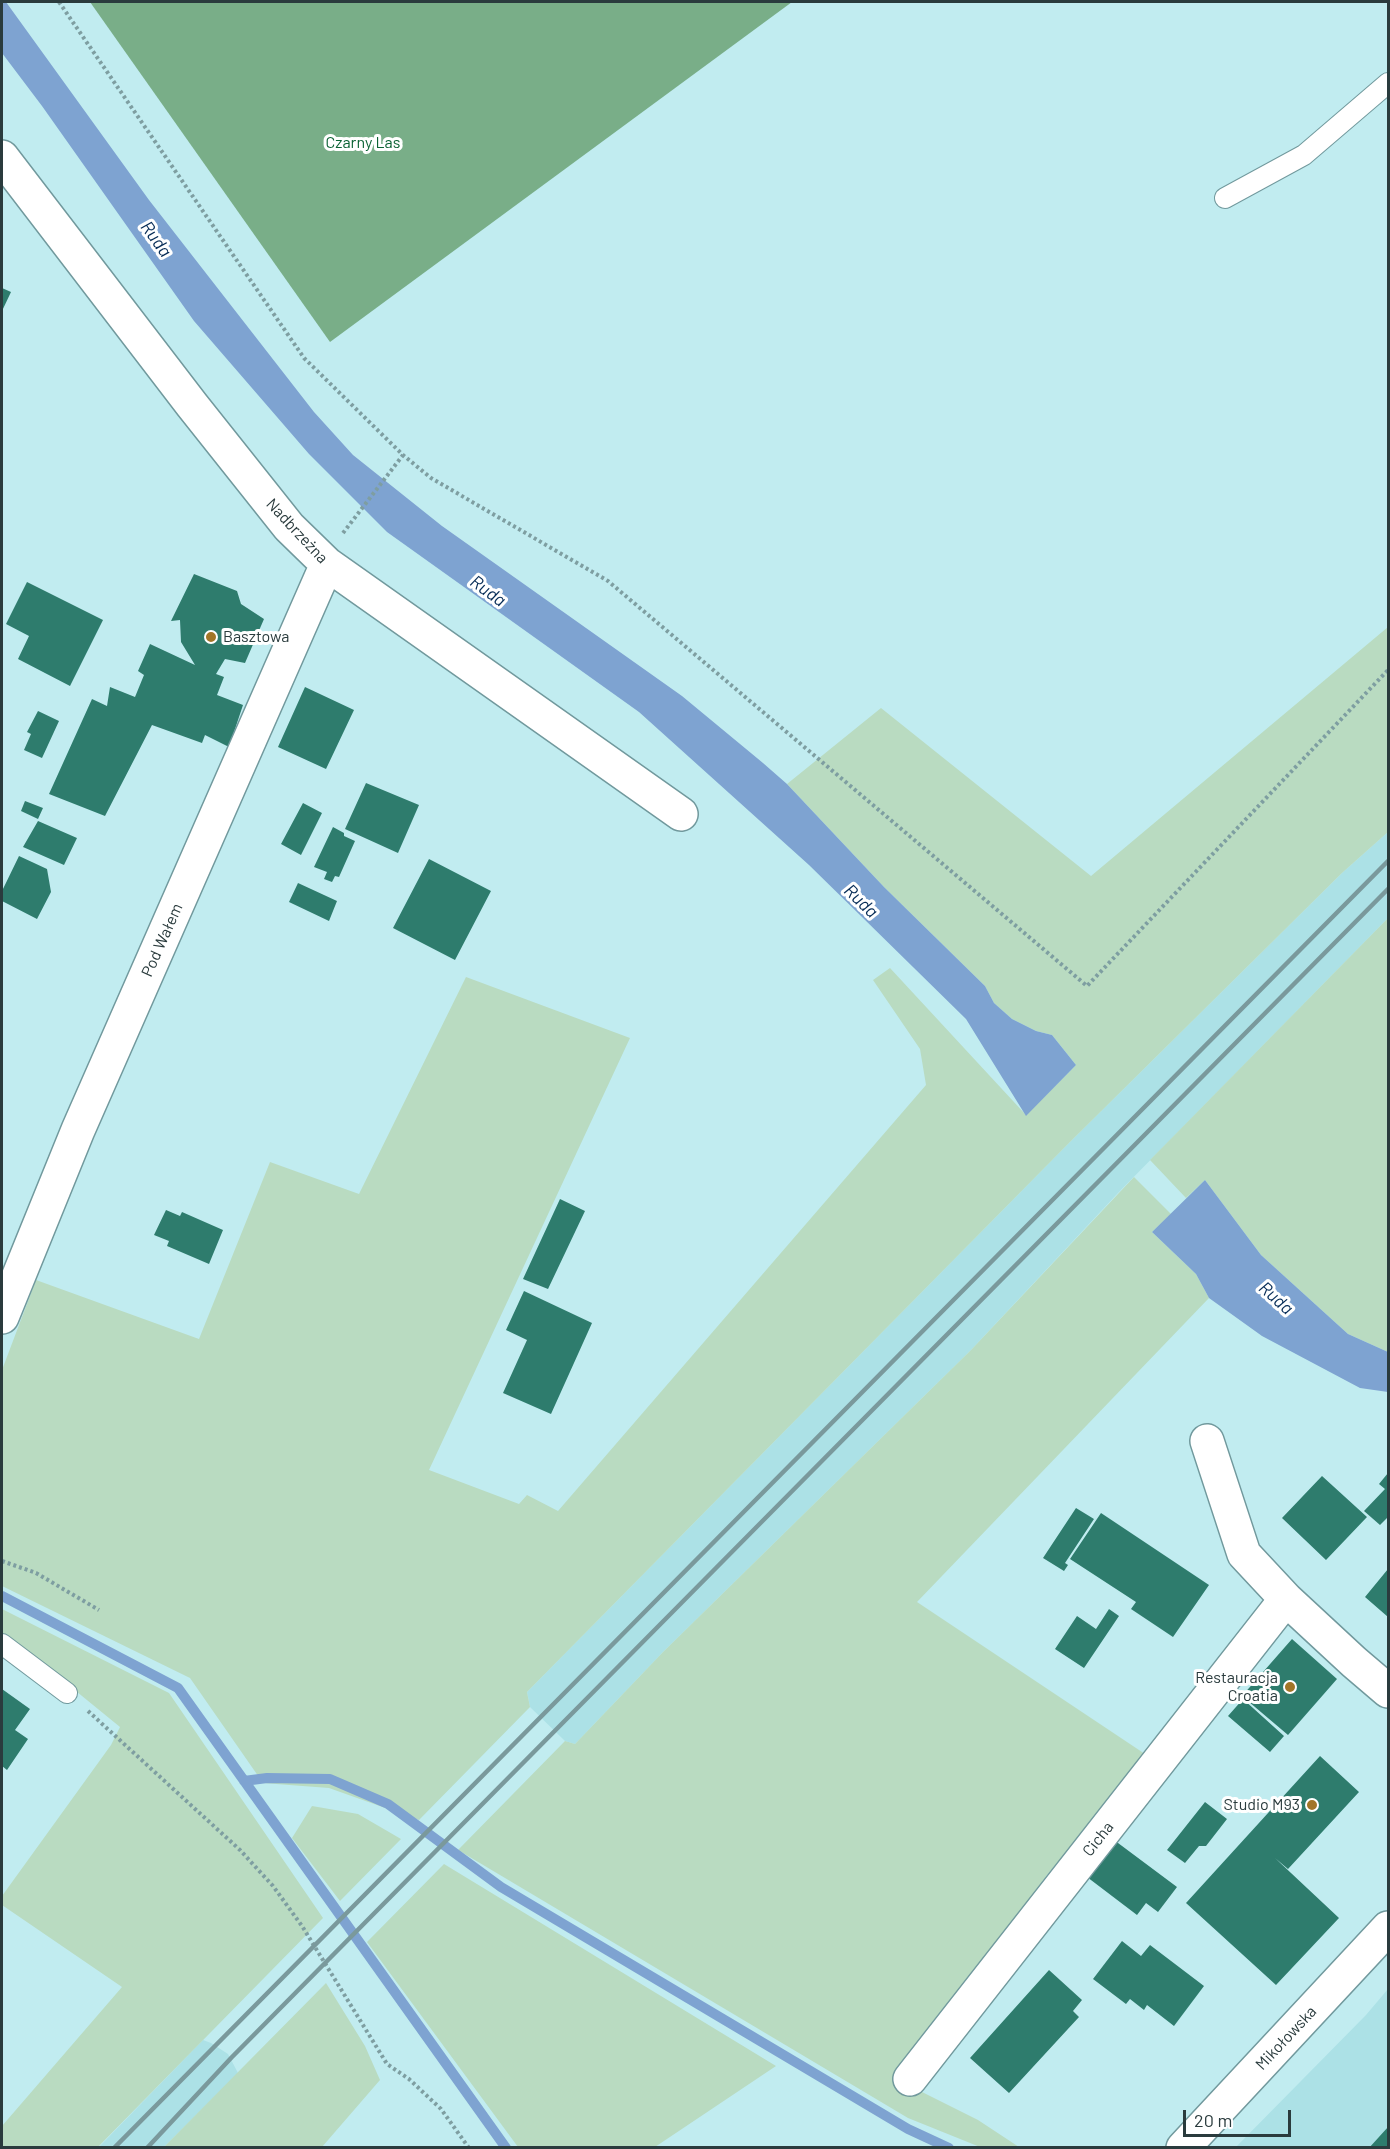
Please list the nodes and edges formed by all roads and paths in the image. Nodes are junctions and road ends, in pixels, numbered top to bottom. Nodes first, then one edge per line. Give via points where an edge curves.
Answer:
1 (59, 2) edge
2 (1389, 83) edge
3 (2, 157) edge
4 (1225, 198) dead end
5 (403, 455) junction
6 (350, 524) dead end
7 (327, 564) junction
8 (1389, 670) edge
9 (681, 814) dead end
10 (2, 1317) edge
11 (1208, 1440) dead end
12 (2, 1561) edge
13 (1286, 1599) junction
14 (99, 1610) dead end
15 (2, 1644) edge
16 (1389, 1690) edge
17 (67, 1693) joint
18 (1389, 1928) edge
19 (910, 2079) dead end
20 (469, 2148) edge
21 (1182, 2148) edge

1 - 5 path via 304,358
2 - 4 lane via 1304,155
3 - 7 street, Nadbrzeżna via 289,527
5 - 6 path
5 - 8 path via 431,478 608,581 1087,986
7 - 9 street, Nadbrzeżna
7 - 10 street, Pod Wałem via 78,1130
11 - 13 street via 1244,1554
12 - 14 path via 36,1573
13 - 16 street
13 - 19 street, Cicha
15 - 17 lane
17 - 20 path via 240,1850 273,1886 387,2064 441,2109
18 - 21 street, Mikołowska

